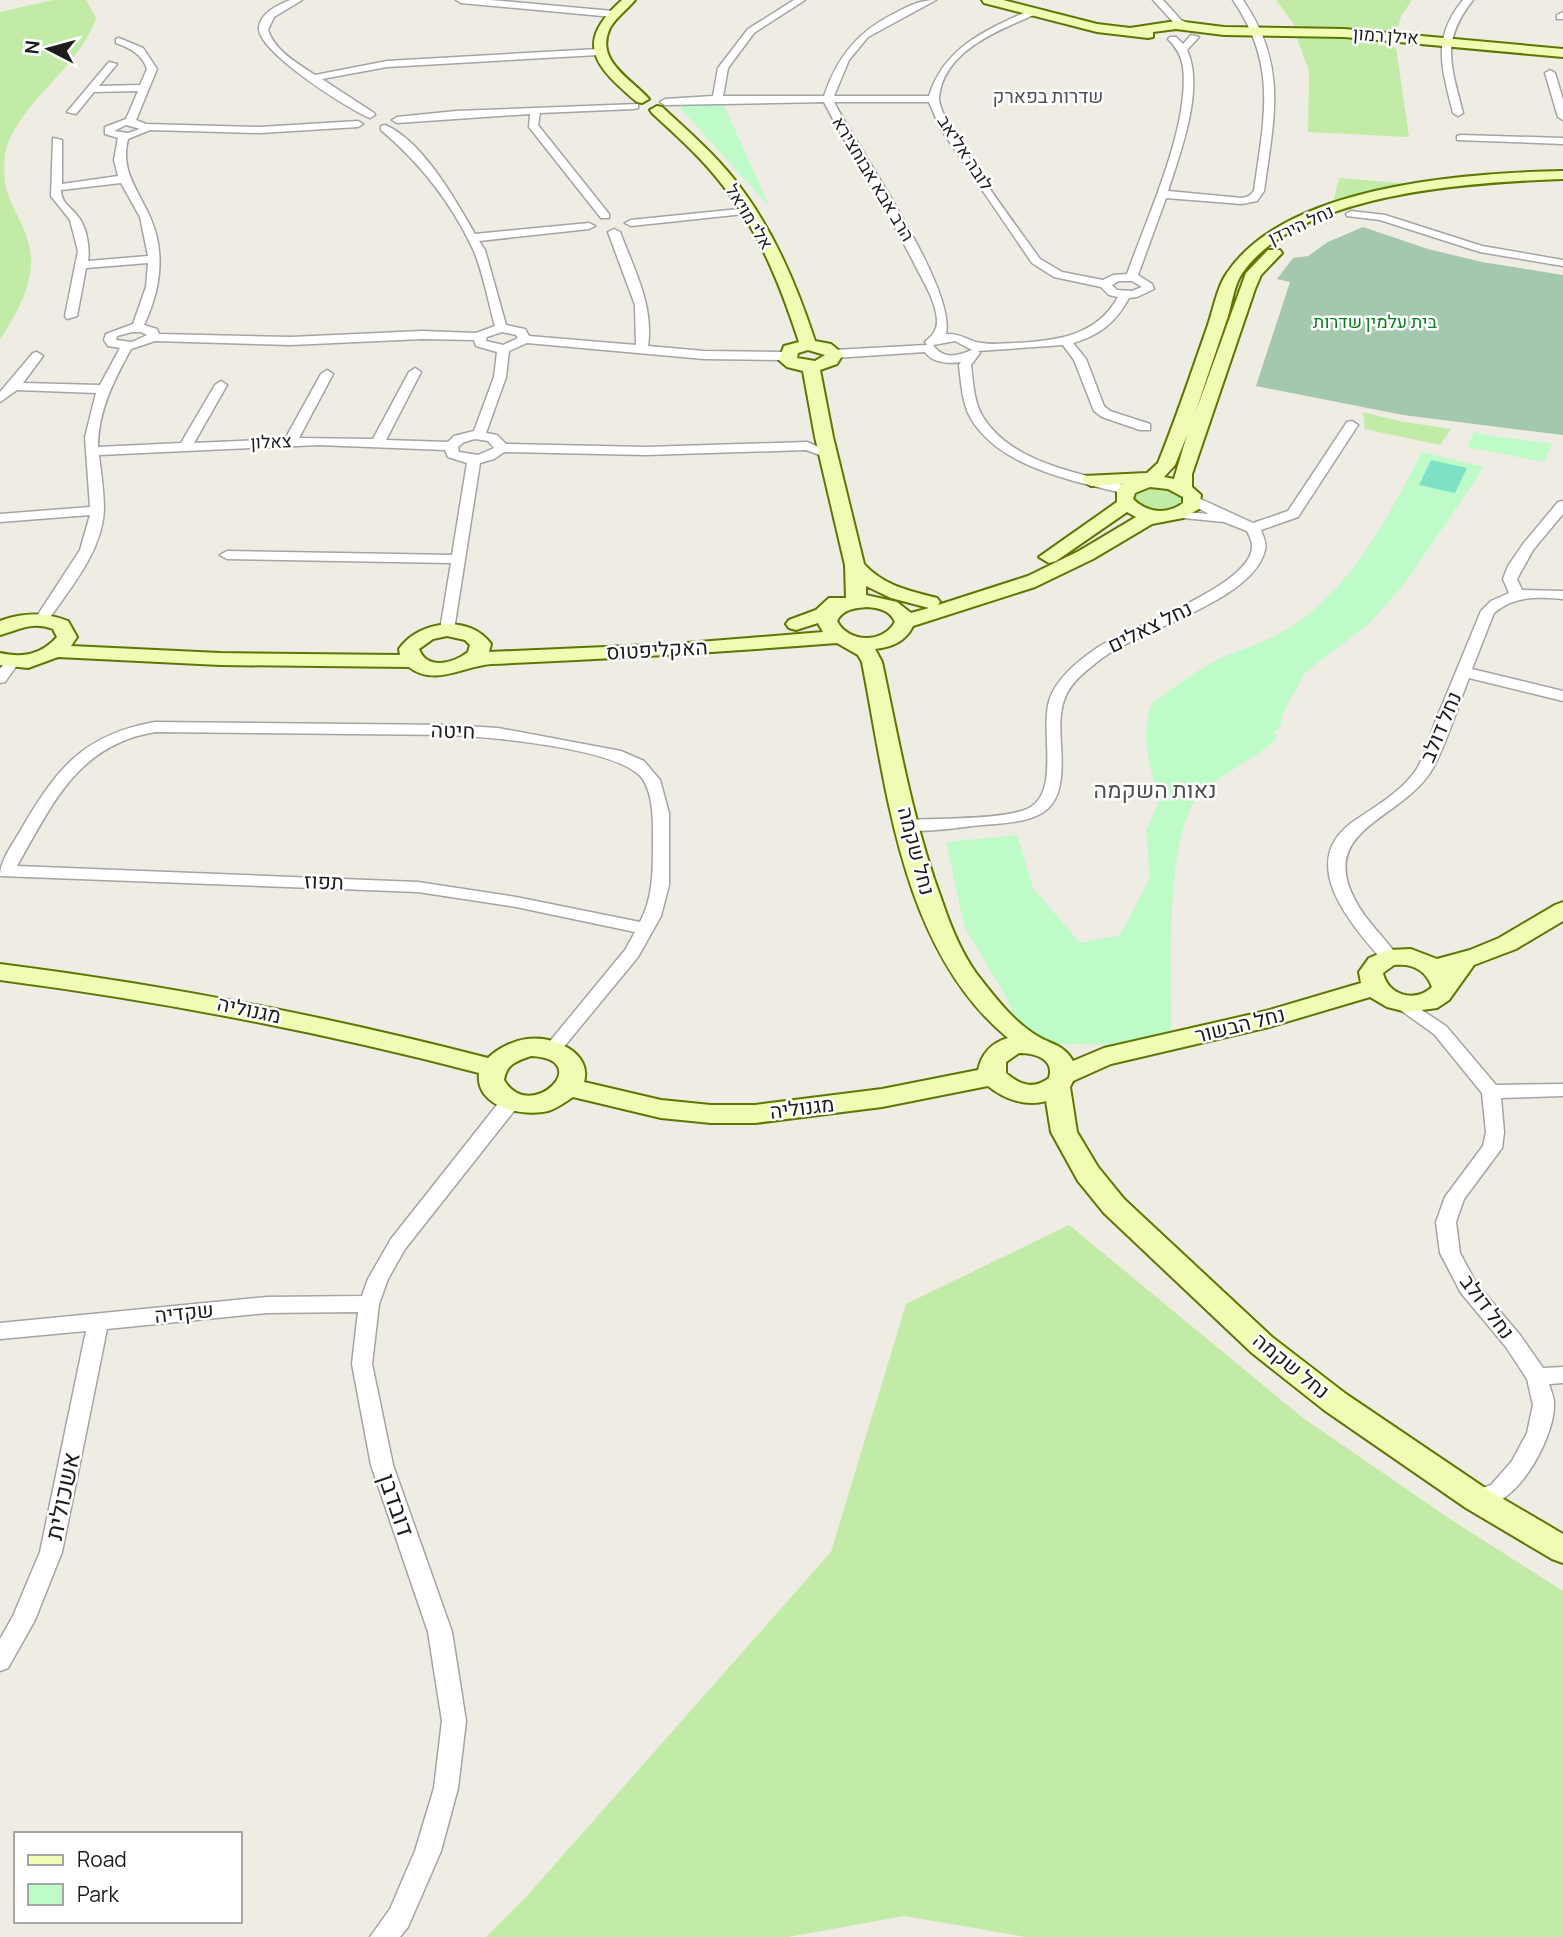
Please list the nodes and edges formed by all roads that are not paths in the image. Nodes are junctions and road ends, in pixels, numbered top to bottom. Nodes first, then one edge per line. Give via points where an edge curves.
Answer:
1 (297, 0) edge
2 (461, 0) edge
3 (629, 0) edge
4 (800, 0) edge
5 (931, 0) edge
6 (1158, 0) edge
7 (1238, 0) edge
8 (1468, 0) edge
9 (482, 1) edge
10 (993, 1) edge
11 (1033, 12) junction
12 (613, 14) junction
13 (1166, 29) junction
14 (1257, 31) junction
15 (1193, 32) junction
16 (119, 41) dead end
17 (1444, 41) junction
18 (1182, 50) junction
19 (598, 52) junction
20 (1563, 52) edge
21 (113, 64) dead end
22 (1550, 73) dead end
23 (314, 78) junction
24 (146, 88) junction
25 (89, 89) junction
26 (717, 99) junction
27 (828, 99) junction
28 (933, 99) junction
29 (638, 102) junction
30 (661, 106) junction
31 (535, 111) junction
32 (1562, 111) edge
33 (72, 112) dead end
34 (1458, 113) dead end
35 (379, 115) junction
36 (397, 120) junction
37 (130, 122) junction
38 (146, 127) junction
39 (371, 128) junction
40 (124, 136) junction
41 (1461, 138) dead end
42 (57, 140) dead end
43 (1563, 141) edge
44 (1563, 175) edge
45 (123, 179) junction
46 (1563, 181) edge
47 (56, 188) junction
48 (1161, 194) junction
49 (1387, 203) junction
50 (749, 211) junction
51 (1351, 214) junction
52 (605, 216) junction
53 (1390, 220) junction
54 (631, 223) junction
55 (589, 226) junction
56 (614, 232) junction
57 (472, 238) junction
58 (156, 259) junction
59 (1563, 263) edge
60 (80, 265) junction
61 (1132, 277) junction
62 (1105, 284) junction
63 (1125, 295) junction
64 (71, 316) dead end
65 (943, 321) junction
66 (137, 328) junction
67 (501, 328) junction
68 (153, 337) junction
69 (479, 337) junction
70 (524, 339) junction
71 (1066, 341) junction
72 (807, 345) junction
73 (125, 347) junction
74 (972, 348) junction
75 (503, 349) junction
76 (642, 349) junction
77 (933, 349) junction
78 (834, 354) junction
79 (37, 356) dead end
80 (786, 356) junction
81 (811, 367) junction
82 (415, 372) dead end
83 (327, 374) dead end
84 (967, 380) junction
85 (221, 385) dead end
86 (14, 386) junction
87 (102, 389) junction
88 (0, 398) edge
89 (1140, 422) dead end
90 (1352, 425) dead end
91 (479, 435) junction
92 (290, 442) junction
93 (379, 442) junction
94 (187, 446) junction
95 (451, 446) junction
96 (820, 446) junction
97 (500, 448) junction
98 (92, 451) junction
99 (474, 460) junction
100 (1153, 478) junction
101 (1091, 480) junction
102 (1188, 494) junction
103 (1125, 500) junction
104 (1563, 505) edge
105 (97, 510) junction
106 (1178, 514) junction
107 (1155, 516) junction
108 (0, 518) edge
109 (1230, 520) junction
110 (1253, 528) junction
111 (227, 555) dead end
112 (458, 559) junction
113 (855, 565) junction
114 (1517, 595) junction
115 (1563, 595) edge
116 (856, 601) junction
117 (930, 602) junction
118 (42, 619) junction
119 (898, 623) junction
120 (796, 624) junction
121 (0, 629) edge
122 (447, 629) junction
123 (839, 633) junction
124 (779, 642) junction
125 (61, 643) junction
126 (477, 652) junction
127 (413, 653) junction
128 (6, 660) edge
129 (1464, 672) junction
130 (0, 679) edge
131 (878, 688) junction
132 (1563, 696) edge
133 (908, 825) junction
134 (2, 872) edge
135 (1563, 911) edge
136 (645, 929) junction
137 (1389, 957) junction
138 (1425, 962) junction
139 (1464, 962) junction
140 (0, 972) edge
141 (1374, 987) junction
142 (1439, 993) junction
143 (983, 1002) junction
144 (1402, 1003) junction
145 (1440, 1030) junction
146 (1041, 1047) junction
147 (552, 1050) junction
148 (1104, 1057) junction
149 (996, 1064) junction
150 (493, 1068) junction
151 (1060, 1080) junction
152 (568, 1087) junction
153 (1563, 1090) edge
154 (1491, 1092) junction
155 (1026, 1094) junction
156 (511, 1101) junction
157 (1064, 1132) junction
158 (369, 1304) junction
159 (98, 1321) junction
160 (0, 1331) edge
161 (1563, 1375) edge
162 (1536, 1377) junction
163 (1477, 1499) junction
164 (1563, 1550) edge
165 (0, 1661) edge
166 (383, 1937) edge

1 - 23 street via 267,18 263,37 272,51
2 - 9 street
3 - 12 street
4 - 26 street via 751,31 723,68
5 - 27 street, הרב אבא אבוחצירא via 859,37 839,66
6 - 13 street
7 - 14 street
8 - 17 street
9 - 12 street
10 - 11 street
11 - 13 street via 1097,28
11 - 28 street, לובה אליאב via 956,54 939,77
12 - 19 street via 599,35
13 - 15 street, אילן רמון
13 - 15 street
13 - 18 street
14 - 15 street, אילן רמון
14 - 17 street, אילן רמון
14 - 48 street via 1270,64 1270,112 1259,191 1253,199 1242,201
15 - 18 street
16 - 24 street via 132,45 149,60 152,69
17 - 20 street, אילן רמון
17 - 34 street
18 - 48 street via 1188,71 1186,96
19 - 23 street via 387,64
19 - 29 street
21 - 25 street
22 - 32 street
23 - 35 street
24 - 25 street
24 - 37 street
25 - 33 street
26 - 27 street
26 - 30 street
27 - 28 street
27 - 65 street, הרב אבא אבוחצירא via 916,251
28 - 62 street, לובה אליאב via 945,128 1036,261 1058,275
29 - 30 street via 644,110
29 - 31 street
30 - 50 street, אלי מויאל
31 - 36 street
31 - 52 street via 533,125
35 - 36 street
35 - 39 street via 360,119
36 - 39 street via 393,126
37 - 38 street
37 - 40 street via 108,130
38 - 39 street
38 - 40 street via 139,134
39 - 57 street via 412,151 444,189
40 - 45 street via 118,152
41 - 43 street
42 - 47 street
44 - 100 street, נחל הירדן via 1419,188 1334,208 1273,235 1233,275 1181,429 1166,465
45 - 47 street
45 - 58 street via 146,218
46 - 49 street, נחל הירדן via 1477,187
47 - 60 street via 56,196 75,219 81,235 84,251
48 - 61 street
49 - 51 street, נחל הירדן
49 - 53 street via 1384,214
50 - 54 street
50 - 72 street, אלי מויאל via 784,274
51 - 53 street
51 - 102 street, נחל הירדן via 1290,241 1254,273 1184,474
52 - 54 street via 623,217
52 - 55 street via 593,219
53 - 59 street via 1480,249
54 - 56 street
55 - 56 street via 599,232
55 - 57 street
56 - 76 street via 643,311
57 - 67 street
58 - 60 street
58 - 66 street via 153,285
60 - 64 street
61 - 62 street via 1117,277
61 - 63 street via 1146,283 1148,289
62 - 63 street via 1108,290
63 - 71 street via 1111,321
65 - 74 street
65 - 77 street
66 - 68 street via 149,329
66 - 73 street via 110,337 112,343
67 - 69 street
67 - 70 street via 517,330
68 - 69 street via 291,341
68 - 73 street
69 - 75 street via 484,346
70 - 75 street
70 - 76 street
71 - 74 street
71 - 89 street via 1080,359 1098,408
72 - 78 street
72 - 80 street
73 - 87 street
74 - 77 street via 957,359
74 - 77 street via 946,337
74 - 84 street via 965,365
75 - 91 street via 500,377
76 - 80 street
77 - 78 street
77 - 84 street
78 - 81 street via 828,362
79 - 86 street
80 - 81 street
81 - 96 street
82 - 93 street
83 - 92 street
84 - 101 street via 978,419 994,437 1027,458
85 - 94 street
86 - 87 street
86 - 88 street
87 - 98 street via 92,426
90 - 110 street via 1293,514
91 - 95 street via 459,439
91 - 97 street via 498,440
92 - 93 street, צאלון
92 - 94 street, צאלון
93 - 95 street, צאלון
94 - 98 street, צאלון
95 - 99 street via 453,454
96 - 97 street via 646,451
96 - 113 street
97 - 99 street
98 - 105 street
99 - 112 street
100 - 101 street
100 - 102 street
100 - 103 street via 1136,484
101 - 103 street
102 - 106 street via 1187,510
102 - 109 street
103 - 107 street via 1138,511
103 - 117 street via 1068,546 1039,562
104 - 114 street via 1514,566 1510,579
105 - 108 street
105 - 118 street via 95,530 83,558
106 - 107 street
106 - 109 street
107 - 119 street via 1028,583
109 - 110 street
110 - 133 street, נחל צאלים via 1259,547 1250,568 1236,582 1173,617 1127,635 1071,677 1052,714 1057,769 1053,790 1041,809 1016,818
111 - 112 street
112 - 122 street
113 - 116 street
113 - 117 street via 886,592
113 - 120 street via 838,601 823,614
114 - 115 street, נחל דולב
114 - 129 street, נחל דולב via 1498,601 1488,611
116 - 119 street via 878,602
116 - 123 street via 833,611
117 - 119 street
118 - 121 street via 18,621
118 - 125 street via 61,625
119 - 123 street via 870,643
119 - 131 street, נחל שקמה via 880,668
120 - 123 street, האקליפטוס
120 - 126 street, האקליפטוס
122 - 126 street via 472,635
122 - 127 street via 425,634
123 - 124 street, האקליפטוס
123 - 131 street, נחל שקמה via 866,651
124 - 126 street, האקליפטוס
124 - 131 street via 813,645 849,657
125 - 127 street via 220,659
125 - 128 street via 40,659
126 - 127 street via 449,669 427,668
128 - 130 street
129 - 132 street
129 - 137 street, נחל דולב via 1424,770 1408,790 1353,830 1339,848 1334,866 1341,890 1361,925
131 - 133 street, נחל שקמה
133 - 143 street, נחל שקמה via 940,931
134 - 136 street, תפוז via 418,887
134 - 136 street, חיטה via 73,767 104,741 125,733 155,727 498,733 615,754 638,764 652,780 661,813 661,885
135 - 139 street
136 - 147 street, חיטה via 632,953
137 - 138 street
137 - 141 street via 1374,965
138 - 139 street
138 - 142 street via 1439,973
139 - 142 street
140 - 150 street, מגנוליה via 248,1009
141 - 144 street
141 - 148 street, נחל הבשור via 1269,1019
142 - 144 street via 1421,1004
142 - 145 street
143 - 146 street, נחל שקמה via 1007,1028
143 - 149 street, נחל שקמה
144 - 145 street
145 - 154 street
146 - 148 street, נחל הבשור
146 - 149 street via 1008,1047
146 - 151 street via 1063,1066
147 - 150 street via 518,1050
147 - 152 street via 573,1070
148 - 151 street, נחל הבשור
149 - 152 street, מגנוליה via 882,1098 755,1114 661,1109
149 - 155 street via 1008,1089
150 - 156 street via 493,1087
151 - 155 street via 1040,1093
151 - 157 street, נחל שקמה
152 - 156 street via 543,1103
153 - 154 street
154 - 162 street, נחל דולב via 1495,1117 1492,1148 1455,1197 1446,1223 1450,1253 1468,1288 1513,1341
155 - 157 street, נחל שקמה
156 - 158 street, דובדבן via 398,1244
157 - 163 street, נחל שקמה via 1088,1174 1114,1206 1262,1345 1335,1402
158 - 159 street, שקדיה via 267,1305
158 - 166 street, דובדבן via 362,1364 382,1465 440,1632 454,1721 446,1788 428,1851 399,1918
159 - 160 street, שקדיה
159 - 165 street, אשכולית via 51,1552
161 - 162 street
162 - 163 street, נחל דולב via 1544,1405 1538,1433 1520,1467 1499,1492
163 - 164 street, נחל שקמה

